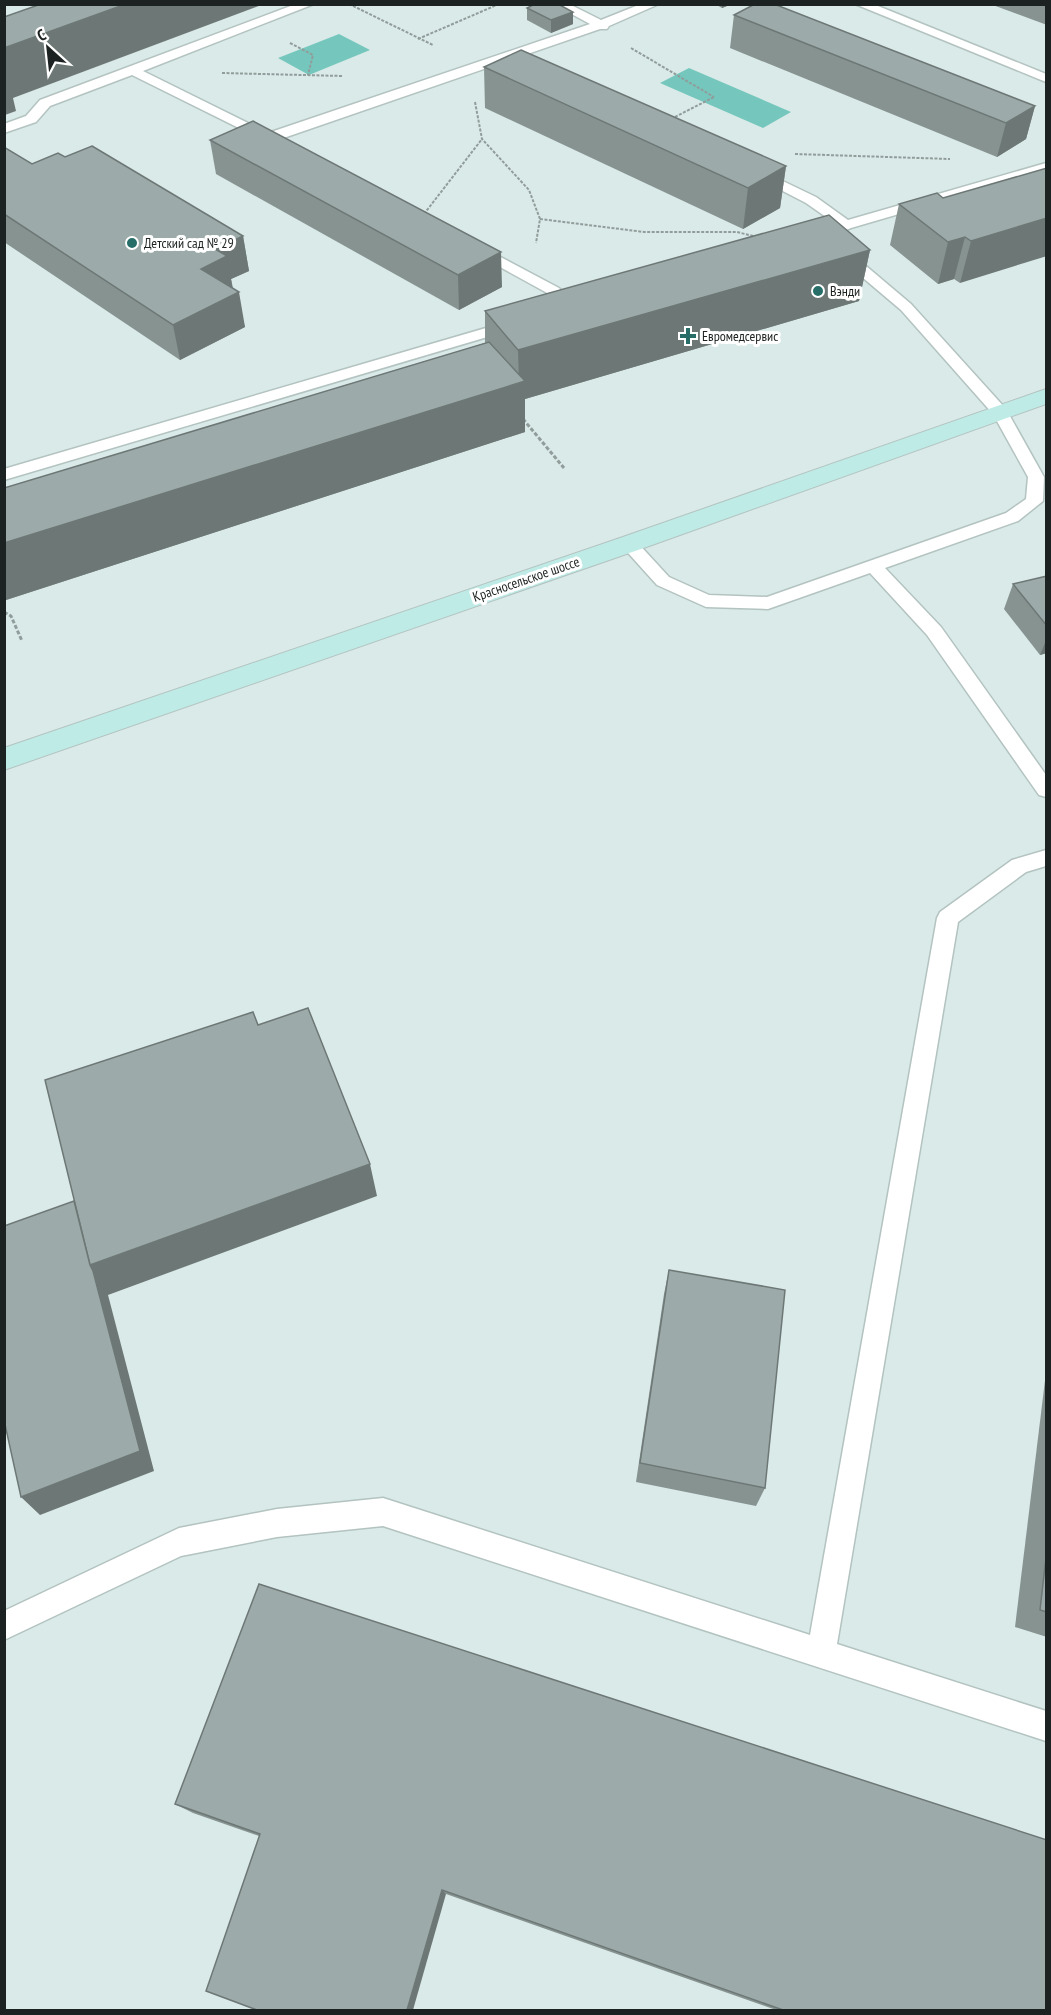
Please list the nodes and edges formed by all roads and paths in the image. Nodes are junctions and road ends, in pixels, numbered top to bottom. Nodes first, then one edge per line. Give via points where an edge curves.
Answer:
1 (308, 4) edge
2 (349, 4) edge
3 (499, 4) edge
4 (559, 4) edge
5 (653, 4) edge
6 (861, 4) edge
7 (603, 26) junction
8 (418, 39) junction
9 (424, 41) dead end
10 (627, 46) dead end
11 (297, 47) dead end
12 (504, 60) junction
13 (522, 67) edge
14 (134, 71) junction
15 (215, 73) dead end
16 (309, 75) junction
17 (353, 76) dead end
18 (1047, 78) edge
19 (663, 123) edge
20 (4, 129) edge
21 (267, 138) junction
22 (482, 139) junction
23 (286, 148) edge
24 (795, 154) dead end
25 (951, 159) dead end
26 (742, 167) edge
27 (1047, 167) edge
28 (420, 219) joint
29 (540, 219) junction
30 (846, 225) junction
31 (822, 236) junction
32 (793, 244) joint
33 (531, 277) junction
34 (570, 308) edge
35 (525, 322) edge
36 (446, 344) junction
37 (458, 359) edge
38 (1047, 396) edge
39 (1000, 412) junction
40 (519, 414) dead end
41 (564, 468) dead end
42 (4, 475) edge
43 (629, 544) junction
44 (873, 566) junction
45 (4, 612) edge
46 (22, 641) dead end
47 (4, 759) edge
48 (1047, 790) edge
49 (1047, 858) edge
50 (4, 1626) edge
51 (821, 1653) junction
52 (1047, 1726) edge

1 - 14 lane
2 - 8 path
3 - 8 path
4 - 7 lane
5 - 7 lane
6 - 18 lane
7 - 12 lane
8 - 9 path
10 - 19 path via 714,97
11 - 16 path via 313,56
12 - 13 lane
12 - 21 lane
12 - 22 path via 474,105
14 - 20 lane via 45,103 31,119
14 - 21 lane
15 - 16 path
16 - 17 path
21 - 23 lane
22 - 28 path
22 - 29 path via 529,190
24 - 25 path
26 - 30 lane via 811,200
27 - 30 lane
28 - 33 lane
29 - 32 path via 644,232 737,232
29 - 33 path
30 - 31 lane
31 - 32 lane
31 - 39 lane via 906,307
33 - 34 lane via 554,291
35 - 36 lane
36 - 37 lane
36 - 42 lane
38 - 39 main road, Красносельское шоссе
39 - 43 main road, Красносельское шоссе
39 - 44 lane via 1036,477 1034,501 1012,517
40 - 41 path
43 - 44 lane via 663,581 706,601 768,603
43 - 47 main road, Красносельское шоссе
44 - 48 lane via 934,631
45 - 46 path via 11,616
49 - 51 lane via 1019,867 948,918
50 - 51 lane via 179,1542 277,1523 383,1512
51 - 52 lane

